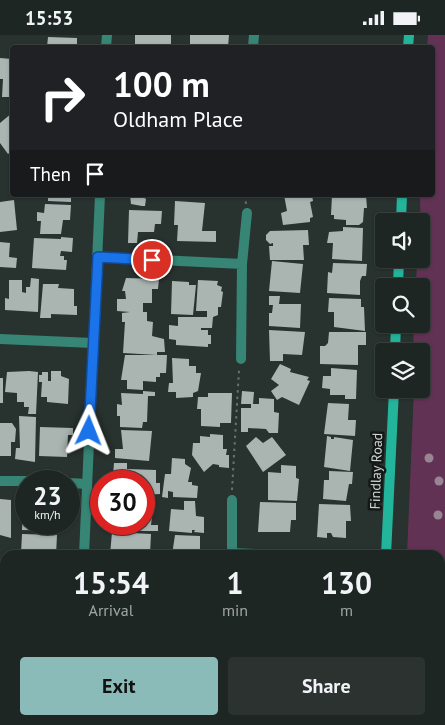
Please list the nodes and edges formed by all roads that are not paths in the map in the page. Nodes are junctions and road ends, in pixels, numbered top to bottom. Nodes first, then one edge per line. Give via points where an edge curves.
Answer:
1 (100, 197) edge
2 (402, 197) edge
3 (247, 213) dead end
4 (401, 213) edge
5 (98, 257) junction
6 (242, 264) junction
7 (0, 339) edge
8 (93, 343) junction
9 (241, 359) road end
10 (394, 398) edge
11 (0, 481) edge
12 (15, 481) edge
13 (80, 484) edge
14 (87, 484) junction
15 (232, 500) road end
16 (84, 550) edge
17 (232, 550) edge
18 (386, 550) edge

1 - 5 street
2 - 4 main road
3 - 6 street
5 - 6 street
5 - 8 street
6 - 9 street
7 - 8 street
8 - 14 street
10 - 18 main road, Findlay Road
11 - 12 street
13 - 14 street
14 - 16 street
15 - 17 street

